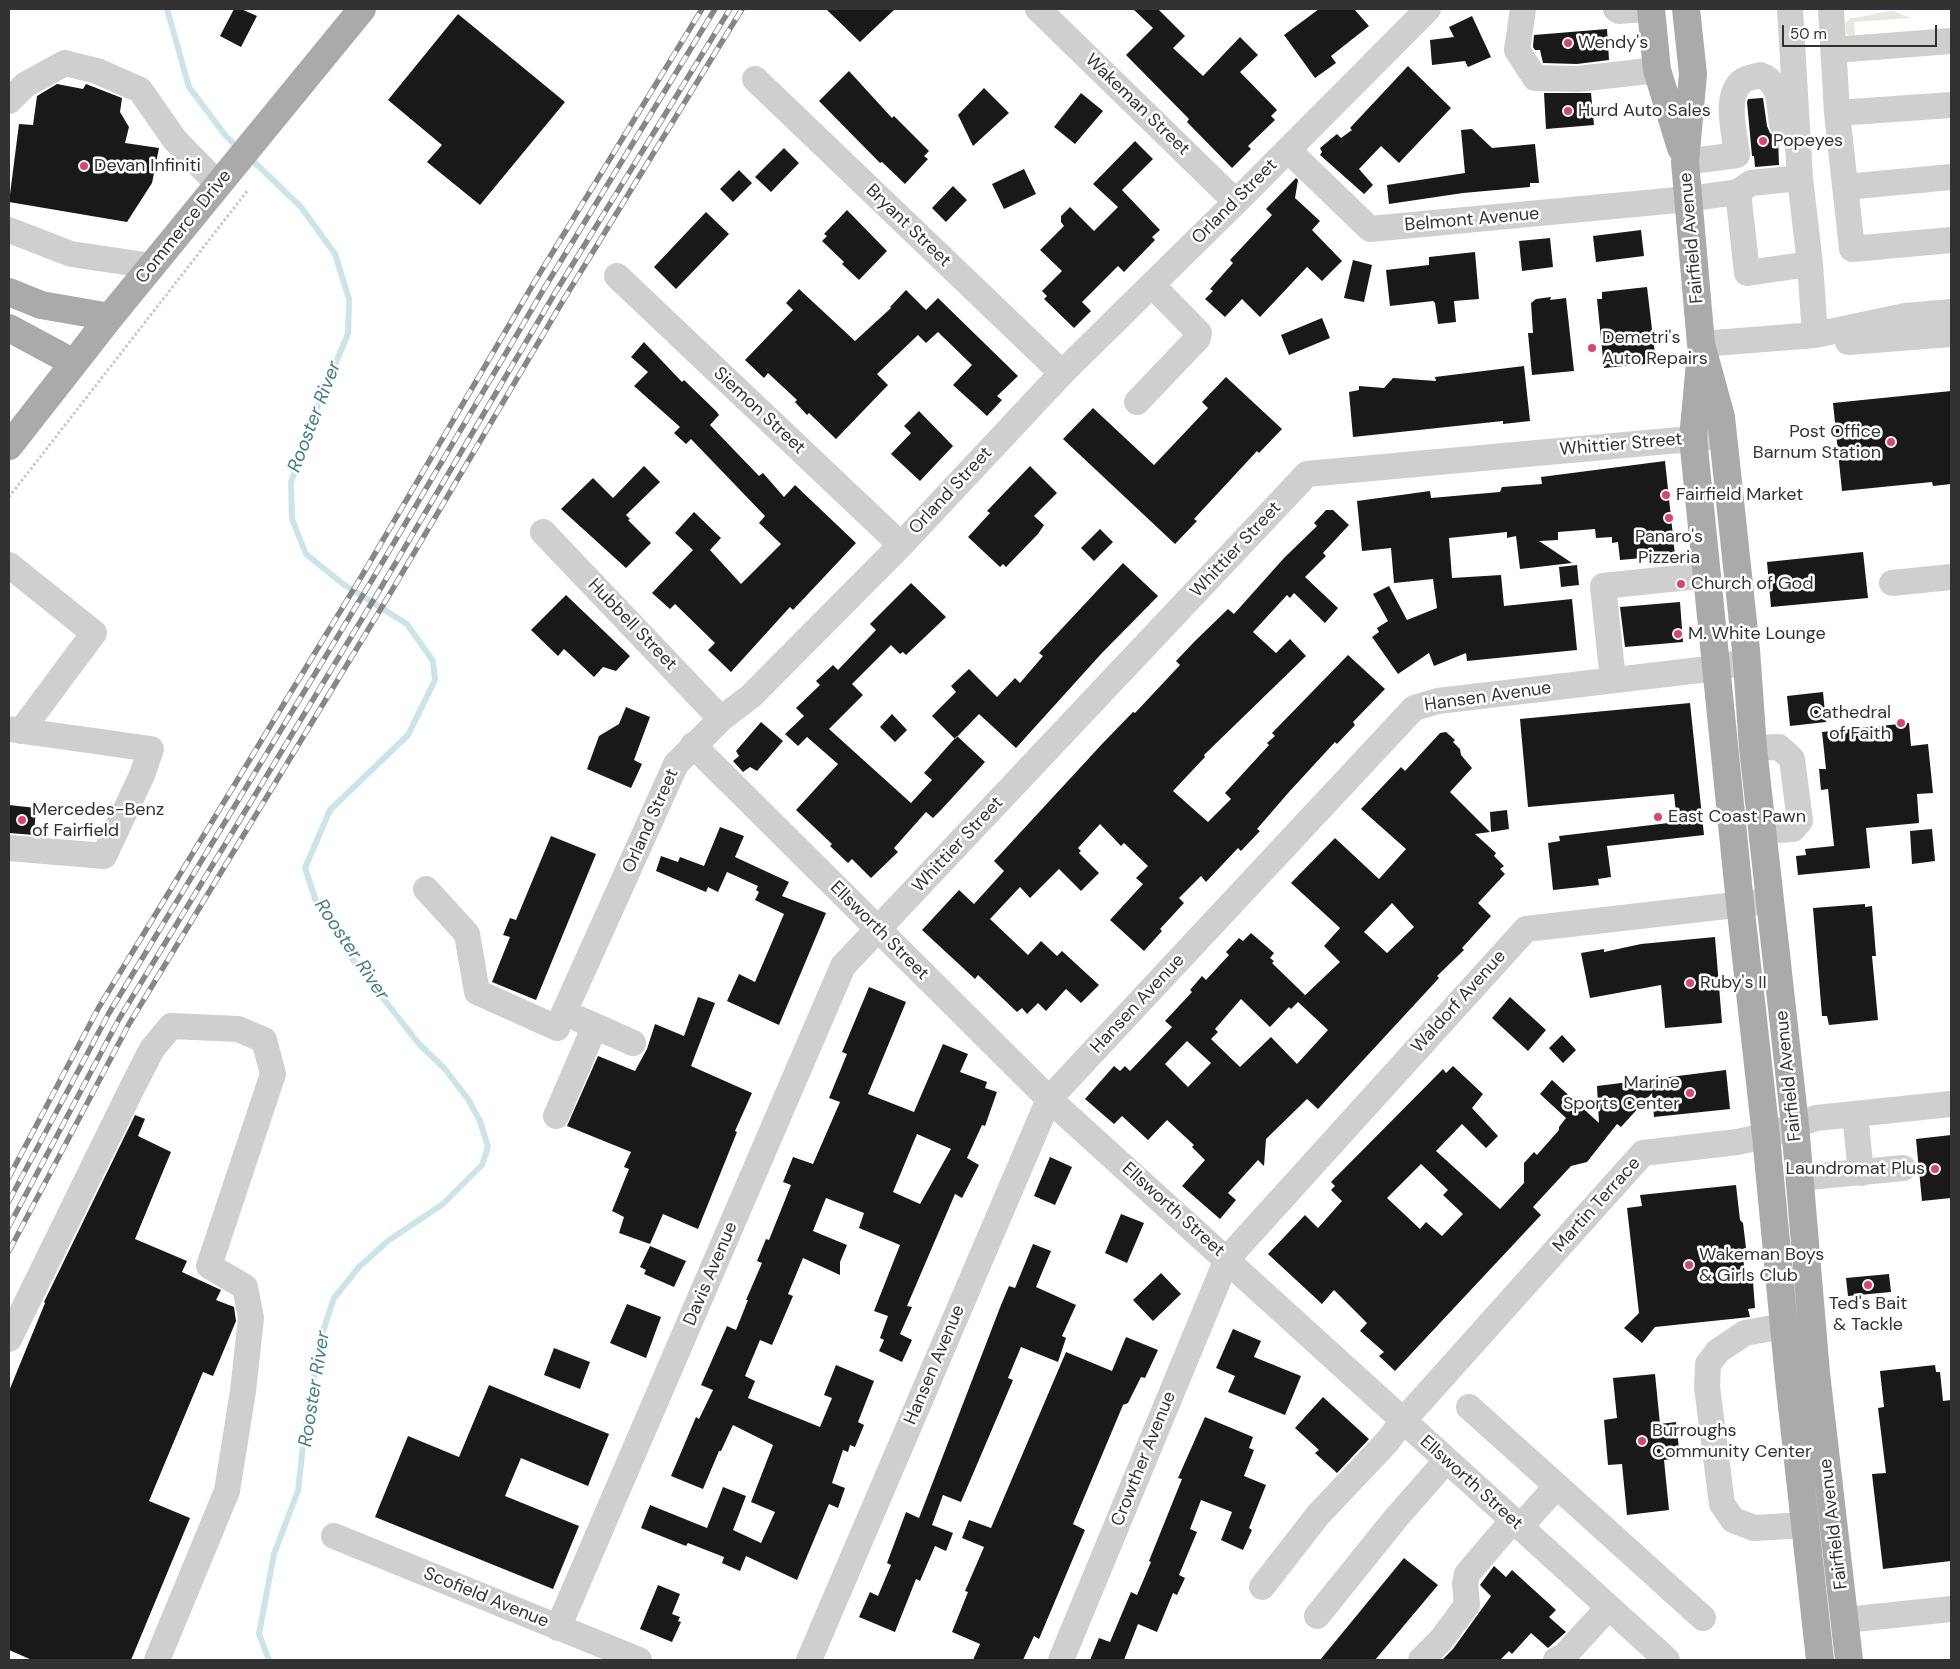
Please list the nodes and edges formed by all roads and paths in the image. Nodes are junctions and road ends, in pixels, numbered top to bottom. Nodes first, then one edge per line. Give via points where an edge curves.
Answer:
1 (362, 9) edge
2 (1038, 9) edge
3 (1428, 9) edge
4 (1523, 9) edge
5 (1616, 9) edge
6 (1645, 9) edge
7 (1651, 9) edge
8 (1686, 9) edge
9 (1790, 9) edge
10 (1831, 9) edge
11 (1951, 41) edge
12 (1834, 50) junction
13 (1657, 70) junction
14 (755, 79) dead end
15 (9, 101) edge
16 (1951, 105) edge
17 (1837, 113) junction
18 (1288, 150) junction
19 (1685, 162) junction
20 (1951, 177) edge
21 (1794, 179) junction
22 (233, 181) junction
23 (1846, 187) junction
24 (1738, 192) junction
25 (1688, 199) junction
26 (1236, 202) junction
27 (9, 230) edge
28 (1951, 240) edge
29 (1810, 264) junction
30 (152, 266) junction
31 (617, 276) dead end
32 (1152, 285) junction
33 (9, 292) edge
34 (1951, 312) edge
35 (110, 317) junction
36 (9, 328) edge
37 (1951, 334) edge
38 (1815, 335) junction
39 (1701, 344) junction
40 (74, 362) junction
41 (1062, 373) junction
42 (1137, 402) dead end
43 (1723, 436) junction
44 (1693, 438) junction
45 (9, 446) edge
46 (9, 497) edge
47 (543, 532) dead end
48 (901, 545) junction
49 (9, 565) edge
50 (1708, 575) junction
51 (1951, 577) edge
52 (1892, 583) dead end
53 (1746, 661) junction
54 (1717, 668) junction
55 (1613, 680) junction
56 (721, 719) junction
57 (15, 730) edge
58 (693, 745) junction
59 (1753, 748) junction
60 (1762, 831) junction
61 (9, 848) edge
62 (426, 889) dead end
63 (1770, 901) junction
64 (1740, 903) junction
65 (878, 930) junction
66 (561, 1021) junction
67 (595, 1026) junction
68 (633, 1043) dead end
69 (1049, 1099) junction
70 (1951, 1104) edge
71 (1856, 1114) junction
72 (556, 1116) dead end
73 (1794, 1125) junction
74 (1766, 1136) junction
75 (1902, 1168) dead end
76 (1861, 1173) junction
77 (1799, 1178) junction
78 (1227, 1258) junction
79 (1784, 1326) junction
80 (9, 1339) edge
81 (1469, 1407) dead end
82 (1402, 1422) junction
83 (1446, 1461) junction
84 (1556, 1486) junction
85 (1517, 1524) junction
86 (1805, 1525) junction
87 (334, 1536) dead end
88 (1262, 1587) dead end
89 (1609, 1607) junction
90 (1951, 1609) edge
91 (1318, 1616) dead end
92 (1703, 1618) dead end
93 (1845, 1620) junction
94 (1816, 1623) junction
95 (558, 1628) junction
96 (157, 1660) edge
97 (639, 1660) edge
98 (809, 1660) edge
99 (1061, 1660) edge
100 (1421, 1660) edge
101 (1556, 1660) edge
102 (1667, 1660) edge
103 (1820, 1660) edge
104 (1849, 1660) edge

1 - 22 main road, Commerce Drive via 259,137
2 - 26 street, Wakeman Street
3 - 18 street, Orland Street
4 - 13 street via 1517,50 1534,78 1578,79
5 - 6 street
7 - 13 main road, Fairfield Avenue
8 - 19 main road, Fairfield Avenue via 1693,74
9 - 21 street
10 - 12 street
11 - 12 street
12 - 17 street
13 - 19 main road, Fairfield Avenue
14 - 41 street, Bryant Street
15 - 22 street via 25,85 64,64 97,71 140,90 175,140
16 - 17 street
17 - 23 street
18 - 25 street, Belmont Avenue via 1370,229
18 - 26 street, Orland Street
19 - 21 street via 1737,155 1732,104 1734,90 1742,80 1760,75 1774,83 1778,93
19 - 25 main road, Fairfield Avenue
20 - 23 street
21 - 24 street, Belmont Avenue via 1751,183
21 - 29 street
22 - 30 main road, Commerce Drive
22 - 46 path
23 - 28 street via 1852,249
24 - 25 street, Belmont Avenue
24 - 29 street via 1747,273
25 - 39 main road, Fairfield Avenue
26 - 32 street, Orland Street
27 - 30 street via 71,254
29 - 38 street
30 - 35 main road, Commerce Drive
31 - 48 street, Siemon Street
32 - 41 street, Orland Street
32 - 42 street via 1199,333 1198,338
33 - 35 main road via 41,305
34 - 38 street via 1905,316
35 - 40 main road, Commerce Drive
36 - 40 main road
37 - 38 street via 1849,342
38 - 39 street
39 - 43 main road, Fairfield Avenue
39 - 44 main road, Fairfield Avenue
40 - 45 main road, Commerce Drive
41 - 48 street, Orland Street
43 - 44 street, Whittier Street
43 - 53 main road, Fairfield Avenue
44 - 50 main road, Fairfield Avenue
44 - 65 street, Whittier Street via 1307,474
47 - 56 street, Hubbell Street
48 - 56 street, Orland Street via 751,696
49 - 57 street via 94,633
50 - 54 main road, Fairfield Avenue
50 - 55 street via 1602,586
51 - 52 street
53 - 54 street, Hansen Avenue
53 - 59 main road, Fairfield Avenue
54 - 55 street, Hansen Avenue
54 - 64 main road, Fairfield Avenue
55 - 69 street, Hansen Avenue via 1438,701 1414,708
56 - 58 street, Orland Street
57 - 61 street via 151,748 142,775 104,856
58 - 65 street, Ellsworth Street
58 - 66 street, Orland Street via 676,764
59 - 60 main road, Fairfield Avenue
59 - 60 street via 1779,747 1792,760 1800,821 1792,829
60 - 63 main road, Fairfield Avenue
62 - 66 street via 467,934 477,992
63 - 64 street, Waldorf Avenue
63 - 73 main road, Fairfield Avenue
64 - 74 main road, Fairfield Avenue
64 - 78 street, Waldorf Avenue via 1526,928
65 - 69 street, Ellsworth Street
65 - 95 street, Davis Avenue via 843,966
66 - 67 street
67 - 68 street
67 - 72 street
69 - 78 street, Ellsworth Street
69 - 98 street, Hansen Avenue
70 - 71 street, Martin Terrace
71 - 73 street, Martin Terrace via 1816,1118
71 - 76 street
73 - 74 street, Martin Terrace
73 - 77 main road, Fairfield Avenue
74 - 79 main road, Fairfield Avenue
74 - 82 street, Martin Terrace via 1643,1153
75 - 76 street
76 - 77 street
77 - 93 main road, Fairfield Avenue via 1816,1373
78 - 82 street, Ellsworth Street
78 - 99 street, Crowther Avenue
79 - 86 main road, Fairfield Avenue
79 - 86 street via 1744,1333 1718,1351 1708,1364 1707,1387 1722,1504 1733,1520 1754,1528
80 - 96 street via 152,1049 171,1026 238,1029 264,1040 273,1074 209,1266 245,1286 252,1318 227,1491
81 - 84 street
82 - 83 street, Ellsworth Street
82 - 88 street, Martin Terrace via 1318,1514
83 - 85 street, Ellsworth Street
83 - 91 street
84 - 85 street
84 - 92 street
85 - 89 street, Ellsworth Street
85 - 100 street via 1467,1574 1467,1605 1441,1640
86 - 94 main road, Fairfield Avenue
87 - 95 street, Scofield Avenue
89 - 101 street via 1564,1656
89 - 102 street, Ellsworth Street
90 - 93 street
93 - 94 main road
93 - 104 main road, Fairfield Avenue
94 - 103 main road, Fairfield Avenue
95 - 97 street, Scofield Avenue

